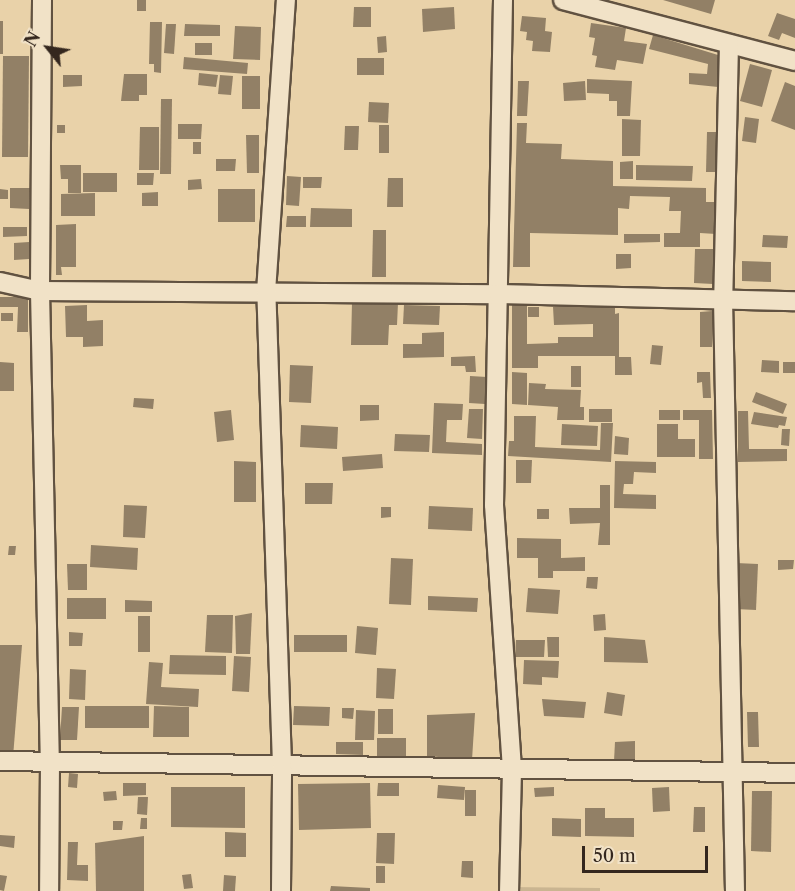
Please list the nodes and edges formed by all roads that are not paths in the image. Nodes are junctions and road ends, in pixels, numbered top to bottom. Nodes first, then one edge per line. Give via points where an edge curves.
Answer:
1 (42, 0) edge
2 (286, 0) edge
3 (503, 0) edge
4 (563, 0) edge
5 (729, 44) junction
6 (795, 61) edge
7 (0, 282) edge
8 (40, 291) junction
9 (266, 292) junction
10 (499, 294) junction
11 (723, 299) junction
12 (795, 301) edge
13 (0, 761) edge
14 (50, 762) junction
15 (282, 765) junction
16 (512, 770) junction
17 (735, 771) junction
18 (795, 773) edge
19 (49, 891) edge
20 (281, 891) edge
21 (509, 891) edge
22 (735, 891) edge

1 - 8 street
2 - 9 street
3 - 10 street
4 - 5 street
5 - 6 street
5 - 11 street
7 - 8 street
8 - 9 street
8 - 14 street
9 - 10 street
9 - 15 street
10 - 11 street
10 - 16 street via 494,505
11 - 12 street
11 - 17 street
13 - 14 street
14 - 15 street
14 - 19 street
15 - 16 street
15 - 20 street
16 - 17 street
16 - 21 street
17 - 18 street
17 - 22 street

